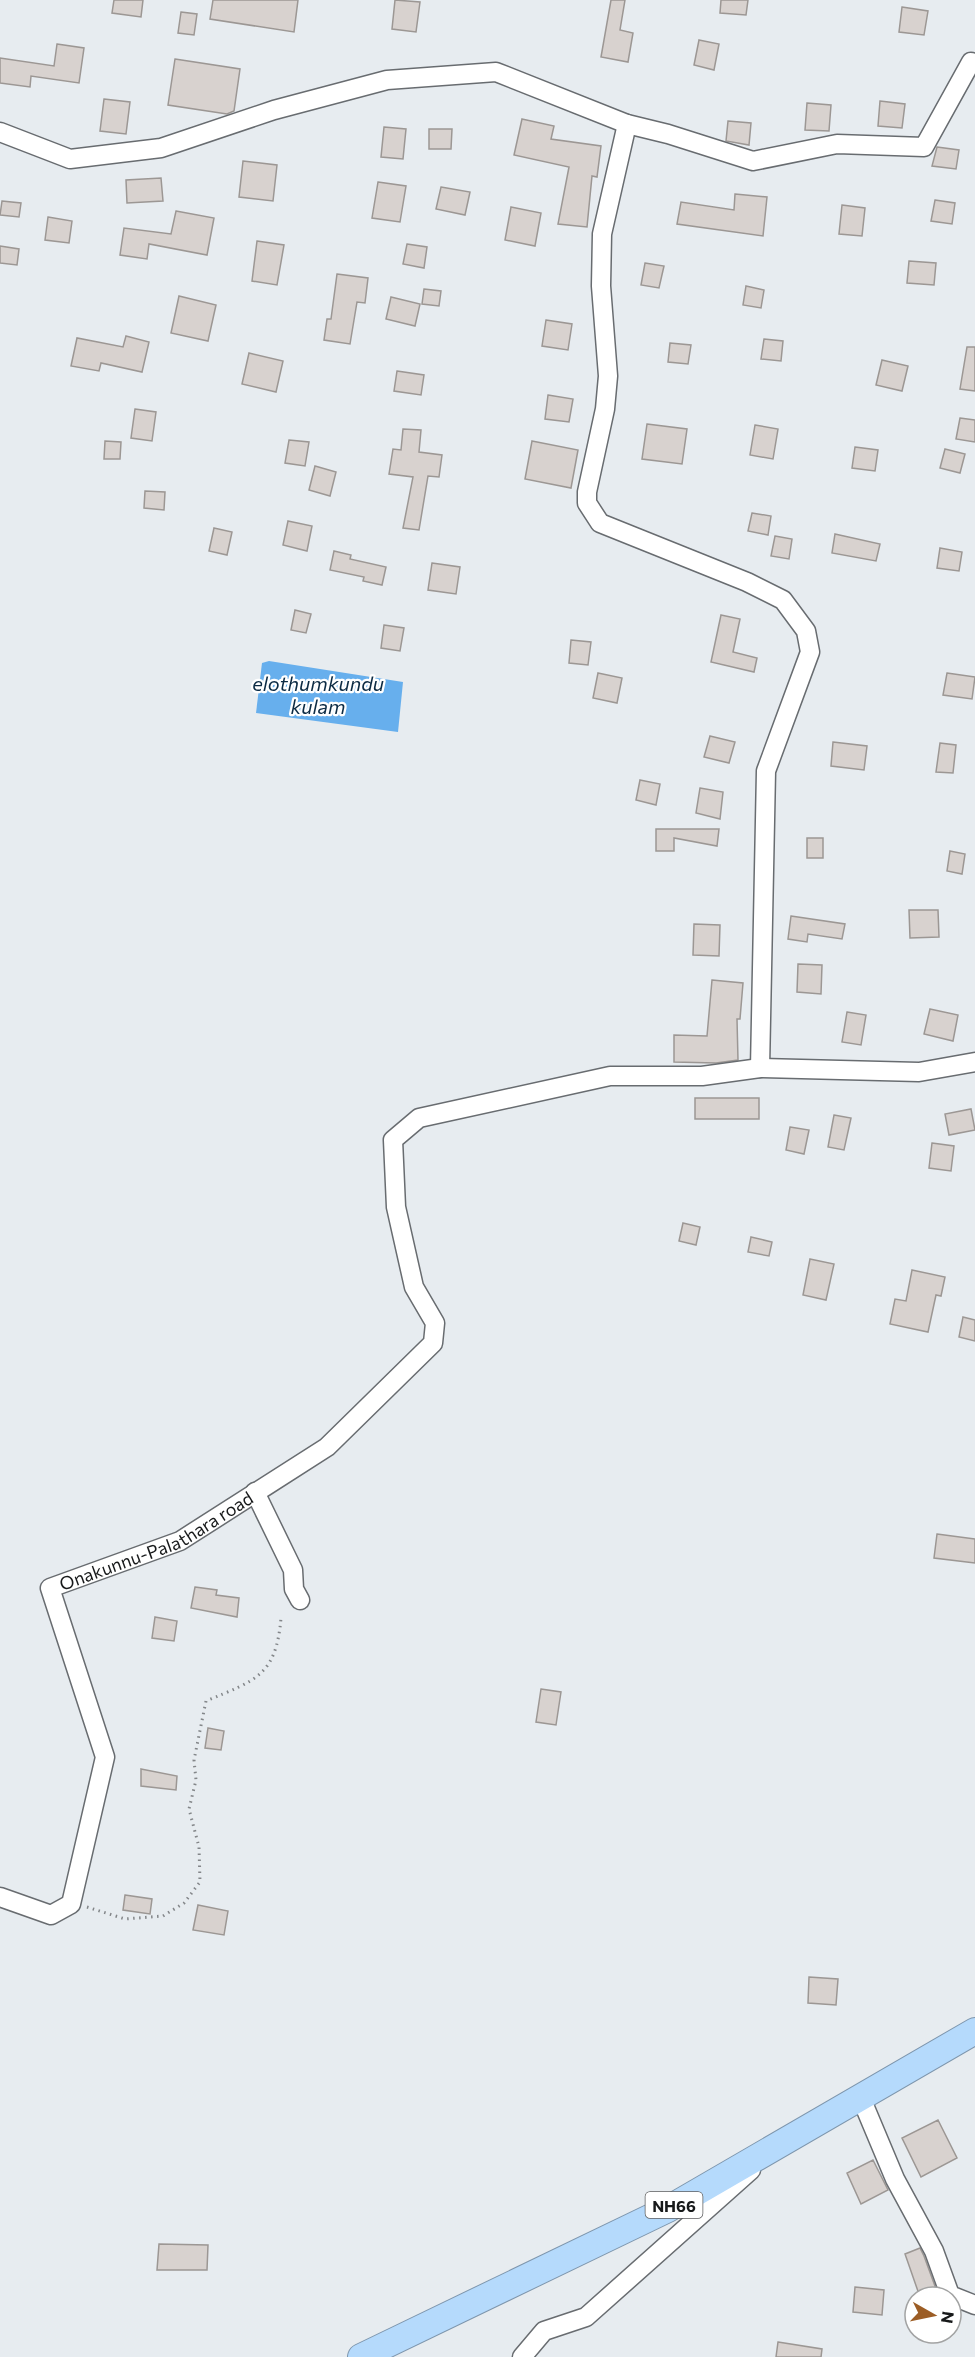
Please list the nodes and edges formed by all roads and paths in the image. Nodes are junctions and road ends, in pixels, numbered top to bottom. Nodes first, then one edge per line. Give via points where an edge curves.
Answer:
1 (975, 63) edge
2 (627, 124) junction
3 (0, 132) edge
4 (975, 1062) edge
5 (760, 1068) junction
6 (255, 1492) junction
7 (300, 1600) dead end
8 (281, 1618) dead end
9 (0, 1897) edge
10 (96, 1908) dead end
11 (975, 2031) edge
12 (861, 2098) junction
13 (775, 2149) junction
14 (975, 2305) edge
15 (361, 2357) edge
16 (522, 2357) edge

1 - 2 street via 971,62 924,147 837,144 753,161
2 - 3 street via 496,72 387,80 274,110 161,148 70,159
2 - 5 street via 602,234 601,286 608,376 587,503 600,523 783,600 806,632 810,652 766,771
4 - 5 street via 919,1072
5 - 6 street, Onakunnu-Palathara road via 702,1076 610,1076 419,1118 393,1140 396,1207 414,1287 435,1323 433,1343 327,1447
6 - 7 street via 293,1570 294,1589
6 - 9 street, Onakunnu-Palathara road via 180,1541 50,1588 105,1757 71,1904 51,1915
8 - 10 path via 278,1647 265,1670 235,1691 206,1701 189,1809 199,1847 200,1882 184,1903 162,1916 125,1919
11 - 12 highway, NH66
12 - 13 highway, NH66
12 - 14 street via 895,2179 934,2252 950,2295
13 - 15 highway, NH66 via 668,2209
13 - 16 street via 586,2316 544,2331

